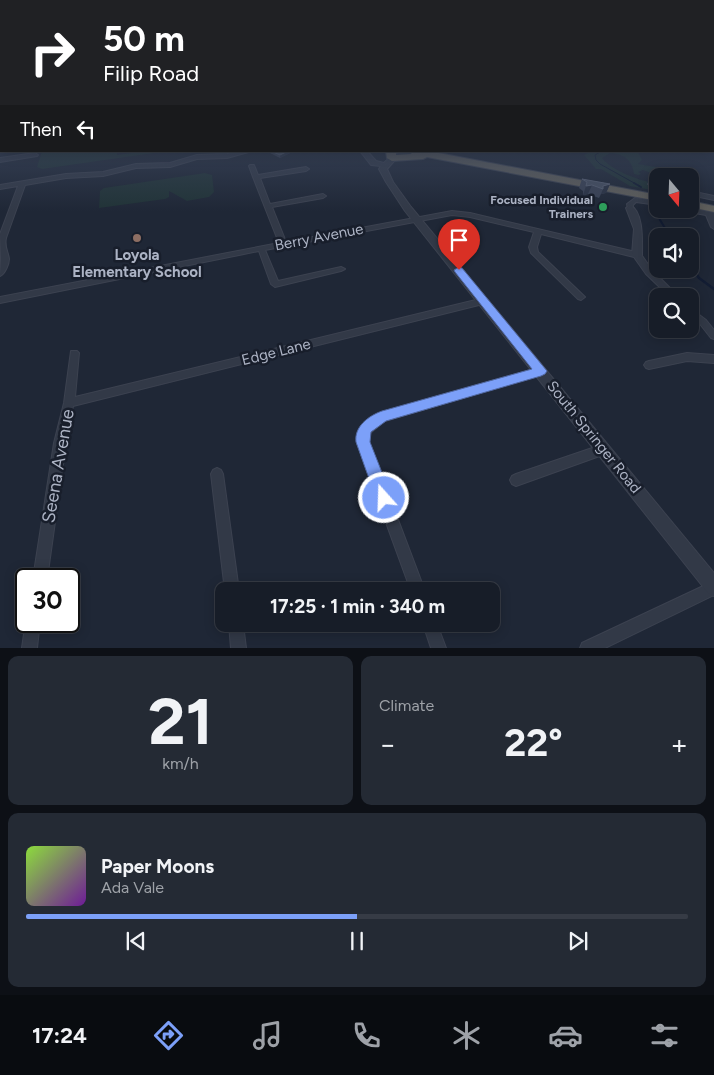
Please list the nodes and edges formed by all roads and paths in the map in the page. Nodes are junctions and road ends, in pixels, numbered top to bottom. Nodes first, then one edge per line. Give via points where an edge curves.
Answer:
1 (245, 152) edge
2 (364, 152) edge
3 (409, 152) edge
4 (422, 152) edge
5 (35, 155) dead end
6 (450, 155) edge
7 (390, 158) edge
8 (0, 160) edge
9 (370, 160) junction
10 (252, 166) dead end
11 (306, 169) dead end
12 (385, 176) junction
13 (256, 177) junction
14 (22, 184) junction
15 (0, 187) edge
16 (649, 192) edge
17 (699, 195) edge
18 (323, 196) dead end
19 (649, 196) edge
20 (714, 198) edge
21 (649, 202) edge
22 (699, 204) edge
23 (268, 206) junction
24 (699, 207) edge
25 (630, 208) joint
26 (699, 210) edge
27 (713, 211) edge
28 (410, 216) junction
29 (714, 227) edge
30 (538, 231) junction
31 (283, 244) junction
32 (261, 248) junction
33 (637, 255) junction
34 (341, 269) dead end
35 (0, 274) edge
36 (666, 288) edge
37 (581, 297) dead end
38 (0, 300) edge
39 (484, 301) junction
40 (699, 319) edge
41 (714, 336) edge
42 (74, 353) dead end
43 (714, 360) edge
44 (649, 364) dead end
45 (541, 371) junction
46 (69, 403) junction
47 (604, 449) junction
48 (217, 474) dead end
49 (516, 480) dead end
50 (42, 568) edge
51 (231, 582) edge
52 (415, 582) edge
53 (714, 588) edge
54 (237, 632) edge
55 (433, 632) edge
56 (31, 633) edge
57 (29, 648) edge
58 (239, 648) edge
59 (439, 648) edge
60 (587, 648) edge

1 - 14 street
2 - 9 street, South Springer Road
3 - 7 street
4 - 6 highway
5 - 8 street
6 - 7 highway
6 - 16 highway
6 - 19 highway via 532,174 542,180 545,188 553,182 569,181
7 - 9 street via 374,163
7 - 12 street via 383,171
9 - 12 street, South Springer Road via 374,169
10 - 13 street
11 - 13 street
12 - 28 street, South Springer Road
13 - 23 street
14 - 15 street
14 - 35 street via 2,238 5,259
17 - 20 street
18 - 23 street
21 - 25 street via 635,200
22 - 27 highway
23 - 31 street
24 - 27 highway
25 - 33 street via 638,229
26 - 27 street
27 - 29 street
28 - 30 street, Berry Avenue via 470,215
28 - 31 street, Berry Avenue
28 - 39 street, South Springer Road
30 - 33 street, Berry Avenue
30 - 37 street via 533,247 535,252
31 - 32 street, Berry Avenue
32 - 34 street via 275,284
32 - 38 street, Berry Avenue
33 - 36 street
39 - 45 street, South Springer Road
39 - 46 street, Edge Lane
40 - 41 street
42 - 46 street, Seena Avenue
43 - 44 street via 686,357
45 - 47 street, South Springer Road
45 - 52 street via 382,417 366,428 363,442
46 - 50 street, Seena Avenue
47 - 49 street
47 - 53 street, South Springer Road
48 - 51 street
53 - 60 street
54 - 58 street
55 - 59 street
56 - 57 street

